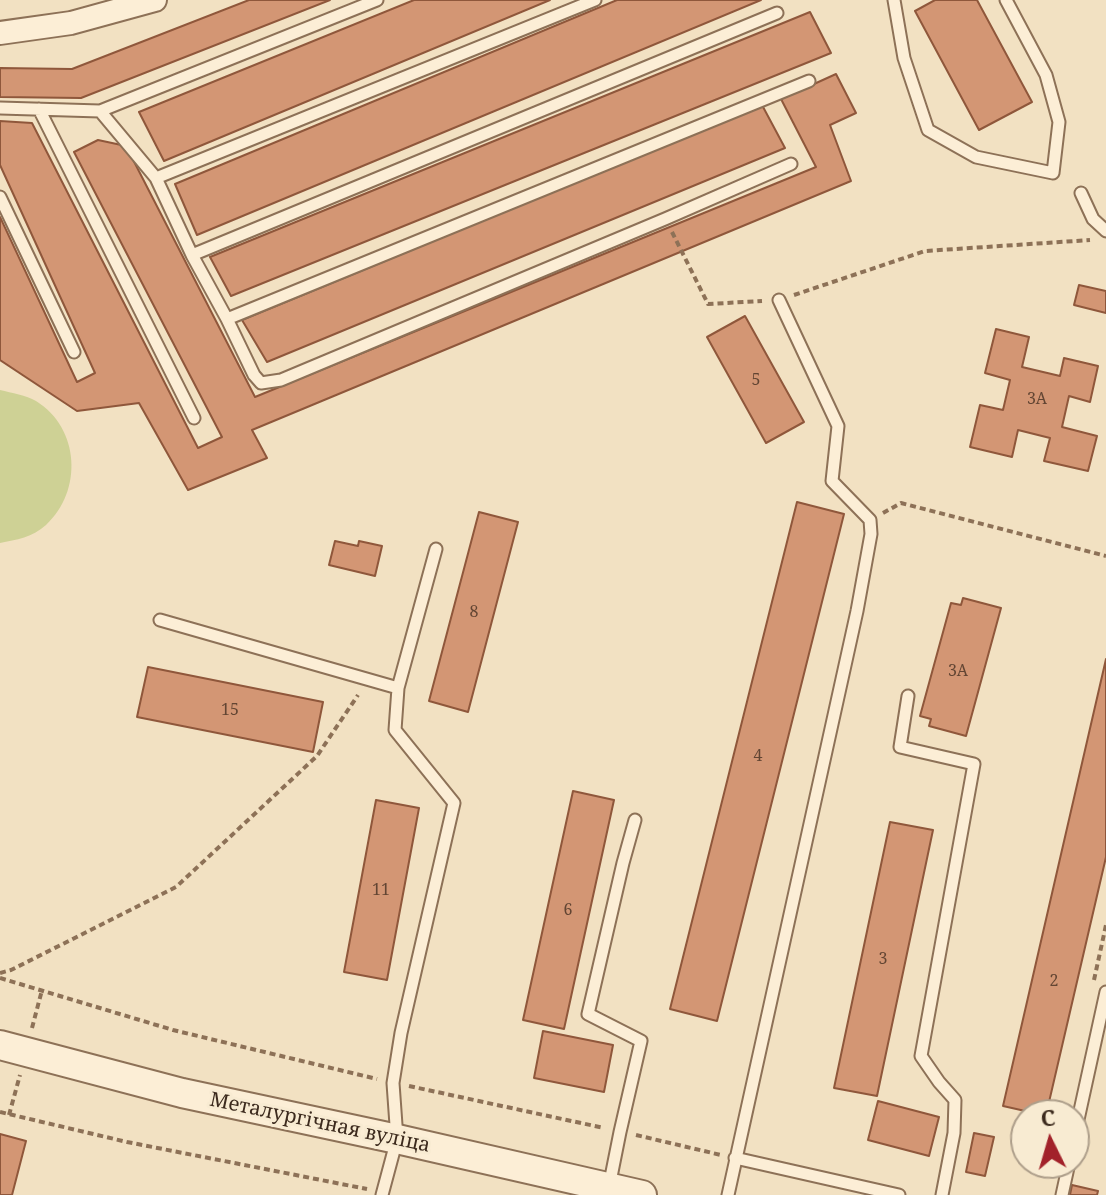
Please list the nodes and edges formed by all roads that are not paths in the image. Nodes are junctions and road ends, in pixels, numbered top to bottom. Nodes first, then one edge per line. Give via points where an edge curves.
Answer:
1 (377, 0) edge
2 (595, 0) edge
3 (894, 0) edge
4 (1006, 0) edge
5 (151, 1) edge
6 (777, 13) dead end
7 (0, 33) edge
8 (809, 81) dead end
9 (0, 108) edge
10 (39, 109) junction
11 (100, 111) junction
12 (791, 164) dead end
13 (156, 178) junction
14 (1081, 193) dead end
15 (0, 197) edge
16 (1106, 231) edge
17 (192, 255) junction
18 (779, 300) road end
19 (227, 319) junction
20 (74, 352) dead end
21 (194, 418) dead end
22 (436, 549) dead end
23 (160, 620) dead end
24 (398, 688) junction
25 (908, 696) dead end
26 (635, 820) dead end
27 (1106, 992) edge
28 (0, 1045) edge
29 (1083, 1099) edge
30 (397, 1139) junction
31 (735, 1158) junction
32 (609, 1188) junction
33 (382, 1194) edge
34 (642, 1195) edge
35 (728, 1195) edge
36 (899, 1195) edge
37 (942, 1195) edge

1 - 11 lane
2 - 13 lane
3 - 4 lane via 904,58 928,130 976,157 1053,173 1059,122 1046,75
5 - 7 street via 71,23
6 - 17 lane
8 - 19 lane
9 - 10 lane
10 - 11 lane
10 - 21 lane
11 - 13 lane
12 - 19 lane via 281,380 261,383
13 - 17 lane
14 - 16 lane via 1093,219
15 - 20 lane
17 - 19 lane
18 - 31 lane via 838,426 832,481 870,520 871,534
22 - 24 lane
23 - 24 lane
24 - 30 lane via 395,730 454,803 401,1033 393,1083
25 - 37 lane via 900,747 974,764 921,1056 955,1100
26 - 32 lane via 588,1014 641,1041
27 - 29 lane
28 - 30 street, Металургічная вуліца via 182,1093
30 - 32 street, Металургічная вуліца
30 - 33 lane
31 - 35 lane
31 - 36 lane
32 - 34 street, Металургічная вуліца

